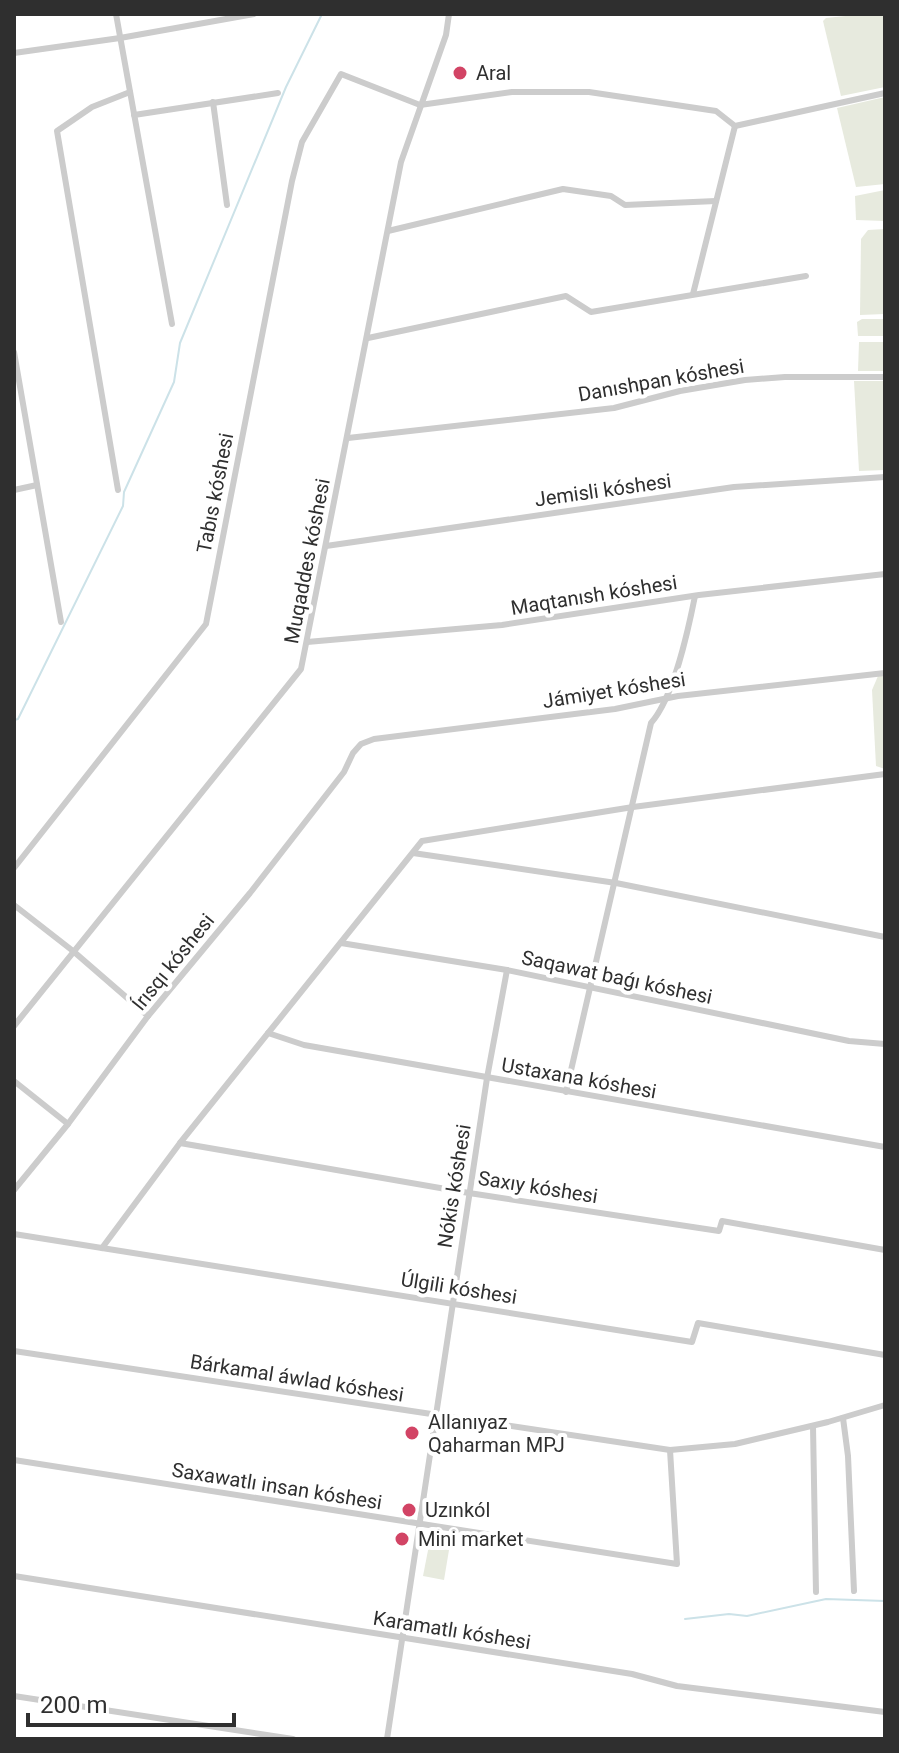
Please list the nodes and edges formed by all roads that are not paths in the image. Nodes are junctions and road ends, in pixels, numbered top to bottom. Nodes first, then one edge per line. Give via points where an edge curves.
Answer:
1 (116, 14) edge
2 (254, 14) edge
3 (449, 14) edge
4 (120, 38) junction
5 (14, 53) edge
6 (130, 92) junction
7 (278, 93) dead end
8 (885, 93) edge
9 (213, 102) junction
10 (420, 105) junction
11 (134, 115) junction
12 (735, 126) junction
13 (716, 201) junction
14 (227, 205) dead end
15 (388, 231) junction
16 (806, 276) dead end
17 (693, 294) junction
18 (172, 324) dead end
19 (368, 338) junction
20 (14, 352) edge
21 (885, 377) edge
22 (348, 438) junction
23 (885, 477) edge
24 (37, 485) junction
25 (14, 490) edge
26 (118, 490) dead end
27 (326, 546) junction
28 (885, 574) edge
29 (695, 596) junction
30 (61, 622) dead end
31 (307, 642) junction
32 (885, 673) edge
33 (665, 699) junction
34 (353, 753) joint
35 (885, 774) edge
36 (633, 807) junction
37 (413, 853) junction
38 (14, 868) edge
39 (616, 883) junction
40 (14, 905) edge
41 (885, 937) edge
42 (341, 943) junction
43 (73, 951) junction
44 (507, 970) junction
45 (591, 989) junction
46 (148, 1016) junction
47 (14, 1026) edge
48 (268, 1033) junction
49 (885, 1044) edge
50 (487, 1078) junction
51 (14, 1081) edge
52 (566, 1092) junction
53 (68, 1124) junction
54 (180, 1143) junction
55 (885, 1147) edge
56 (14, 1190) edge
57 (469, 1193) junction
58 (14, 1234) edge
59 (102, 1248) junction
60 (885, 1250) edge
61 (453, 1303) junction
62 (14, 1351) edge
63 (885, 1355) edge
64 (885, 1405) edge
65 (436, 1416) junction
66 (843, 1418) junction
67 (813, 1426) junction
68 (670, 1450) junction
69 (14, 1460) edge
70 (419, 1525) junction
71 (14, 1576) edge
72 (854, 1591) dead end
73 (816, 1592) dead end
74 (402, 1639) junction
75 (14, 1696) edge
76 (885, 1712) edge
77 (293, 1739) edge
78 (387, 1739) edge

1 - 4 street
2 - 4 street
3 - 10 street, Muqaddes kóshesi
4 - 5 street
4 - 6 street
6 - 11 street
6 - 26 street via 92,107 57,131
7 - 9 street
8 - 12 street
9 - 11 street
9 - 14 street
10 - 12 street via 512,92 589,92 716,111
10 - 15 street, Muqaddes kóshesi via 401,162
10 - 38 street, Tabıs kóshesi via 341,74 302,142 206,624
11 - 18 street
12 - 13 street
13 - 15 street via 625,205 611,196 563,189
13 - 17 street
15 - 19 street, Muqaddes kóshesi
16 - 17 street
17 - 19 street via 591,312 566,296
19 - 22 street, Muqaddes kóshesi
20 - 24 street
21 - 22 street, Danıshpan kóshesi via 745,380 614,408
22 - 27 street, Muqaddes kóshesi
23 - 27 street, Jemisli kóshesi via 734,487
24 - 25 street
24 - 30 street
27 - 31 street, Muqaddes kóshesi
28 - 29 street, Maqtanısh kóshesi
29 - 31 street, Maqtanısh kóshesi via 502,625
29 - 33 street
31 - 43 street, Muqaddes kóshesi via 301,669 290,685
32 - 33 street, Jámiyet kóshesi
33 - 34 street, Jámiyet kóshesi via 374,739
33 - 36 street via 651,723
34 - 46 street, Írısqı kóshesi via 344,772
35 - 36 street
36 - 37 street via 422,841
36 - 39 street
37 - 39 street
37 - 42 street
39 - 41 street
39 - 45 street
40 - 43 street
42 - 44 street, Saqawat baǵı kóshesi
42 - 48 street
43 - 46 street
43 - 47 street, Muqaddes kóshesi
44 - 45 street, Saqawat baǵı kóshesi
44 - 50 street, Nókis kóshesi
45 - 49 street, Saqawat baǵı kóshesi
45 - 52 street
46 - 53 street, Írısqı kóshesi
48 - 50 street, Ustaxana kóshesi via 304,1045
48 - 54 street
50 - 52 street, Ustaxana kóshesi
50 - 57 street, Nókis kóshesi
51 - 53 street
52 - 55 street, Ustaxana kóshesi
53 - 56 street, Írısqı kóshesi
54 - 57 street, Saxıy kóshesi
54 - 59 street
57 - 60 street, Saxıy kóshesi via 719,1231 722,1221
57 - 61 street, Nókis kóshesi
58 - 59 street, Úlgili kóshesi
59 - 61 street, Úlgili kóshesi
61 - 63 street, Úlgili kóshesi via 692,1342 698,1323
61 - 65 street, Nókis kóshesi
62 - 65 street, Bárkamal áwlad kóshesi
64 - 66 street, Bárkamal áwlad kóshesi
65 - 68 street, Bárkamal áwlad kóshesi
65 - 70 street, Nókis kóshesi
66 - 67 street, Bárkamal áwlad kóshesi
66 - 72 street
67 - 68 street, Bárkamal áwlad kóshesi via 735,1444
67 - 73 street
68 - 70 street, Saxawatlı insan kóshesi via 677,1564
69 - 70 street, Saxawatlı insan kóshesi
70 - 74 street, Nókis kóshesi
71 - 74 street, Karamatlı kóshesi
74 - 76 street, Karamatlı kóshesi via 632,1674 677,1686
74 - 78 street, Nókis kóshesi
75 - 77 street

